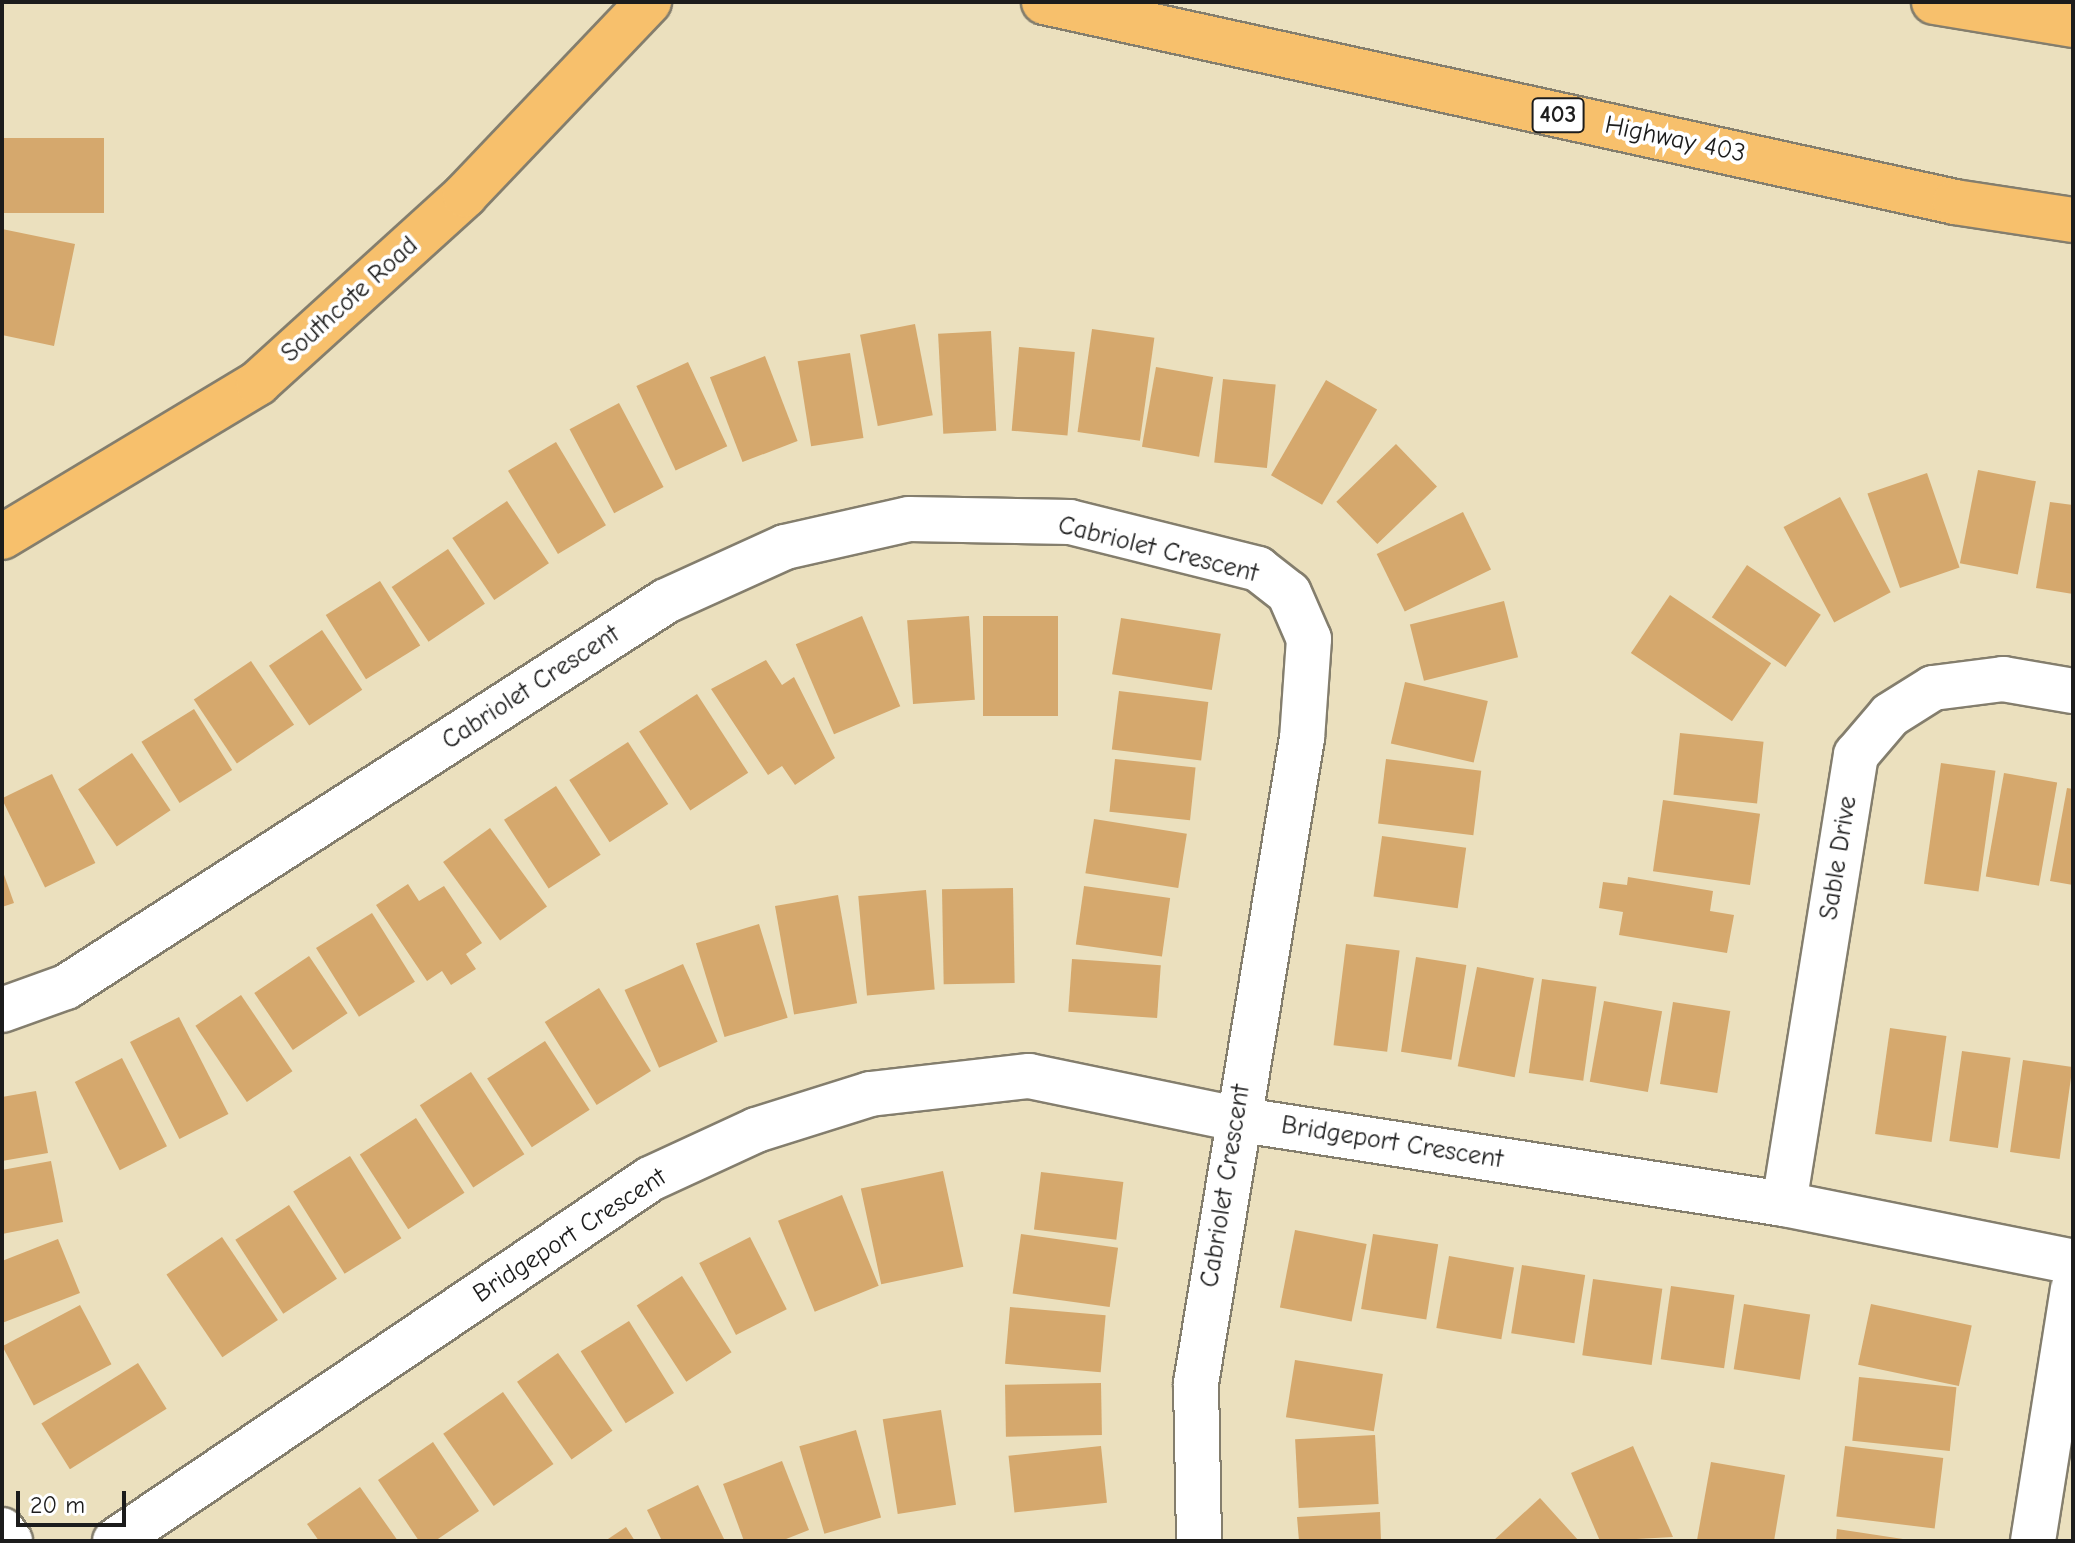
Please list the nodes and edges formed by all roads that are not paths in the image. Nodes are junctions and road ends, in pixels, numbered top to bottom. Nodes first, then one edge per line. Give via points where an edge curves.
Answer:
1 (1044, 2) edge
2 (1934, 2) edge
3 (634, 17) edge
4 (2073, 25) edge
5 (2073, 220) edge
6 (2, 537) edge
7 (2073, 691) edge
8 (2, 1010) edge
9 (1236, 1119) junction
10 (1784, 1204) junction
11 (2073, 1262) edge
12 (2073, 1289) edge
13 (2, 1530) edge
14 (10, 1541) edge
15 (115, 1541) edge
16 (1199, 1541) edge
17 (2033, 1541) edge

1 - 5 main road, Highway 403 / 403 via 1955,202
2 - 4 main road
3 - 6 main road, Southcote Road via 465,195 258,383
7 - 10 street, Sable Drive via 2003,679 1933,688 1890,715 1856,755
8 - 9 street, Cabriolet Crescent via 66,987 666,601 785,547 909,519 1070,522 1258,569 1289,593 1309,639 1302,738
9 - 10 street, Bridgeport Crescent
9 - 15 street, Bridgeport Crescent via 1029,1076 870,1094 756,1130 650,1179
9 - 16 street, Cabriolet Crescent via 1196,1383
10 - 11 street, Bridgeport Crescent
12 - 17 street
13 - 14 street

